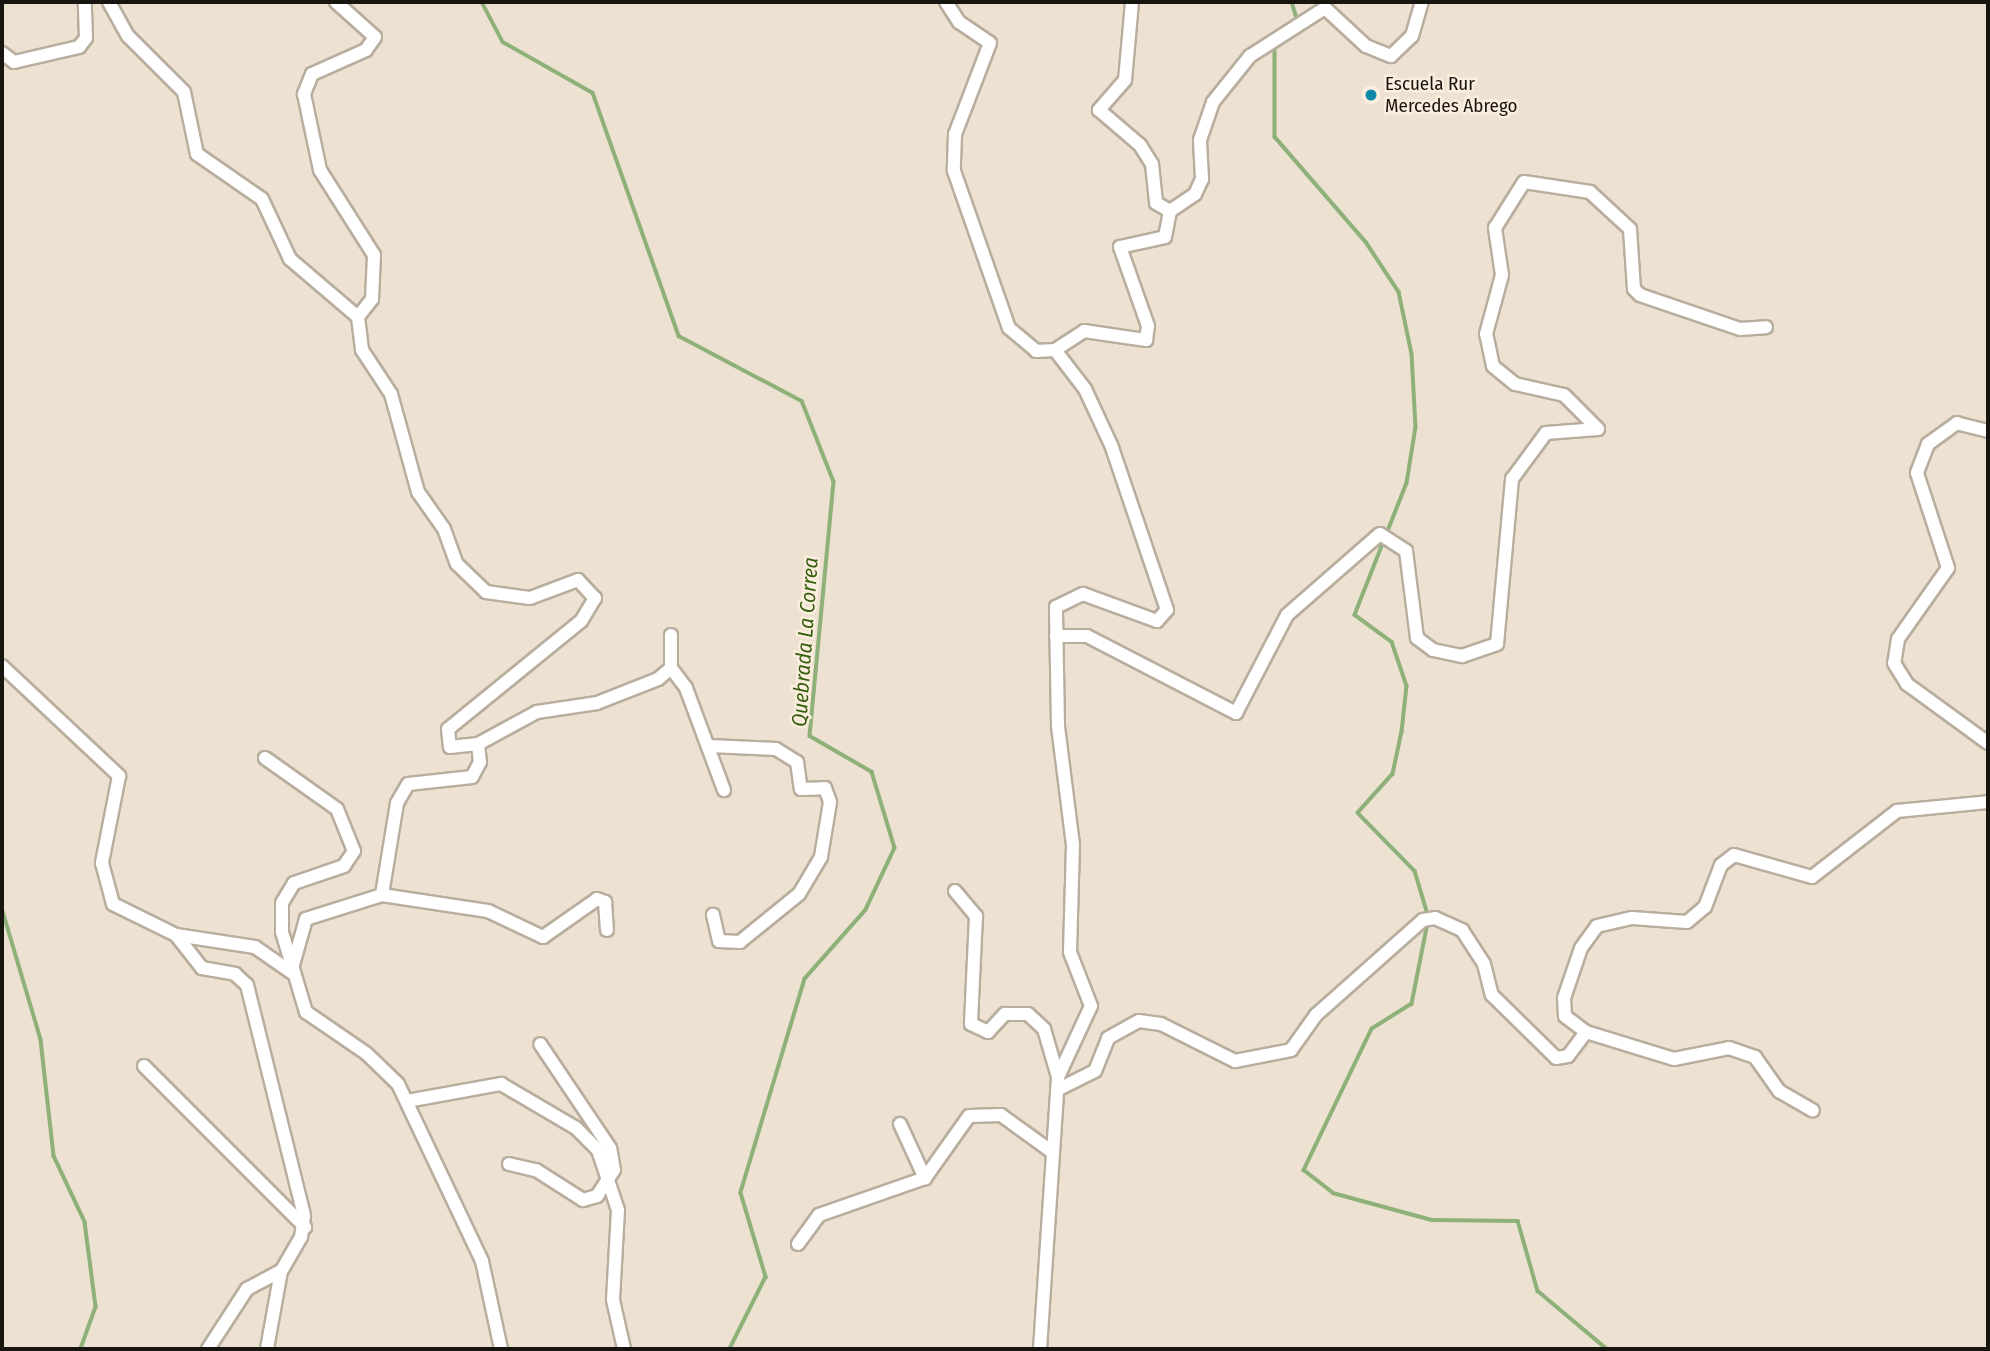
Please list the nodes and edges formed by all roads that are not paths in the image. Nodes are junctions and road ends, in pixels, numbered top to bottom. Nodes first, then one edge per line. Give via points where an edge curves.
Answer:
1 (85, 2) edge
2 (108, 2) edge
3 (336, 2) edge
4 (947, 2) edge
5 (1132, 2) edge
6 (1422, 2) edge
7 (2, 53) edge
8 (1170, 211) junction
9 (358, 317) junction
10 (1766, 327) dead end
11 (1055, 349) junction
12 (1988, 431) edge
13 (671, 635) dead end
14 (1056, 636) junction
15 (2, 666) edge
16 (671, 668) junction
17 (1988, 743) edge
18 (478, 744) junction
19 (710, 746) junction
20 (265, 758) dead end
21 (724, 790) dead end
22 (1988, 802) edge
23 (955, 891) dead end
24 (382, 895) junction
25 (713, 915) dead end
26 (607, 930) dead end
27 (176, 935) junction
28 (291, 972) junction
29 (1586, 1032) junction
30 (540, 1044) dead end
31 (145, 1066) dead end
32 (1058, 1077) junction
33 (1057, 1090) junction
34 (407, 1101) junction
35 (1813, 1111) dead end
36 (901, 1124) dead end
37 (1051, 1151) junction
38 (509, 1164) dead end
39 (610, 1178) junction
40 (925, 1178) junction
41 (305, 1227) junction
42 (798, 1244) dead end
43 (281, 1271) junction
44 (208, 1349) edge
45 (267, 1349) edge
46 (502, 1349) edge
47 (624, 1349) edge
48 (1040, 1349) edge

1 - 7 street via 86,38 79,47 14,62
2 - 9 street via 128,36 184,92 197,154 262,199 290,259
3 - 9 street via 375,37 366,50 312,74 304,94 320,170 374,255 372,299
4 - 11 street via 959,22 990,43 955,134 954,171 1009,328 1036,351
5 - 8 street via 1125,80 1099,110 1140,145 1152,164 1156,203
6 - 8 street via 1412,36 1391,56 1366,46 1325,8 1251,56 1213,102 1200,141 1200,187
8 - 11 street via 1165,237 1120,247 1148,326 1146,340 1084,331
9 - 18 street via 362,350 391,394 418,492 444,529 457,564 486,592 530,598 578,580 594,597 581,621 448,729 450,747
10 - 14 street via 1740,329 1640,295 1634,289 1630,229 1622,221 1591,192 1524,182 1495,228 1502,275 1486,334 1493,366 1515,384 1564,395 1598,429 1546,433 1512,479 1497,644 1462,656 1433,650 1417,638 1406,551 1380,534 1287,615 1236,713 1087,636
11 - 14 street via 1085,389 1111,445 1167,610 1157,621 1083,594 1056,607
12 - 17 street via 1957,424 1928,444 1917,473 1948,568 1898,639 1894,663 1907,684
13 - 16 street
14 - 32 street via 1058,726 1073,845 1070,952 1091,1006
15 - 27 street via 116,771 121,784 102,854 107,895 136,920
16 - 18 street via 624,694 537,712
16 - 19 street
18 - 24 street via 480,762 472,777 414,782 401,791
19 - 21 street via 712,771
19 - 25 street via 776,749 797,762 801,789 825,788 830,802 821,857 799,894 740,942 719,941
20 - 28 street via 337,810 354,850 344,866 294,883 282,903
22 - 29 street via 1897,811 1812,877 1734,855 1721,865 1705,907 1687,922 1632,918 1597,926 1581,948 1564,998 1565,1016
23 - 32 street via 976,916 971,1024 988,1032 1005,1014 1028,1014 1044,1029
24 - 26 street via 488,911 543,937 597,899 605,902
24 - 28 street via 312,914
27 - 28 street via 255,947
27 - 41 street via 202,968 235,974 247,985 260,1017
28 - 34 street via 306,1012 367,1054
29 - 33 street via 1568,1056 1556,1058 1541,1050 1492,995 1472,942 1448,920 1435,918 1423,920 1316,1015 1291,1050 1234,1062 1161,1024 1139,1021 1108,1038 1095,1071
29 - 35 street via 1674,1059 1729,1048 1755,1057 1779,1091
30 - 39 street via 610,1148
31 - 41 street
32 - 33 street
33 - 37 street
34 - 39 street via 501,1084 576,1128 598,1150
34 - 46 street via 482,1261
36 - 40 street
37 - 40 street via 1001,1115 979,1113 969,1116
37 - 48 street
38 - 39 street via 536,1170 583,1200 597,1196
39 - 47 street via 618,1210 613,1300
40 - 42 street via 819,1215
41 - 43 street
43 - 44 street via 247,1289
43 - 45 street

